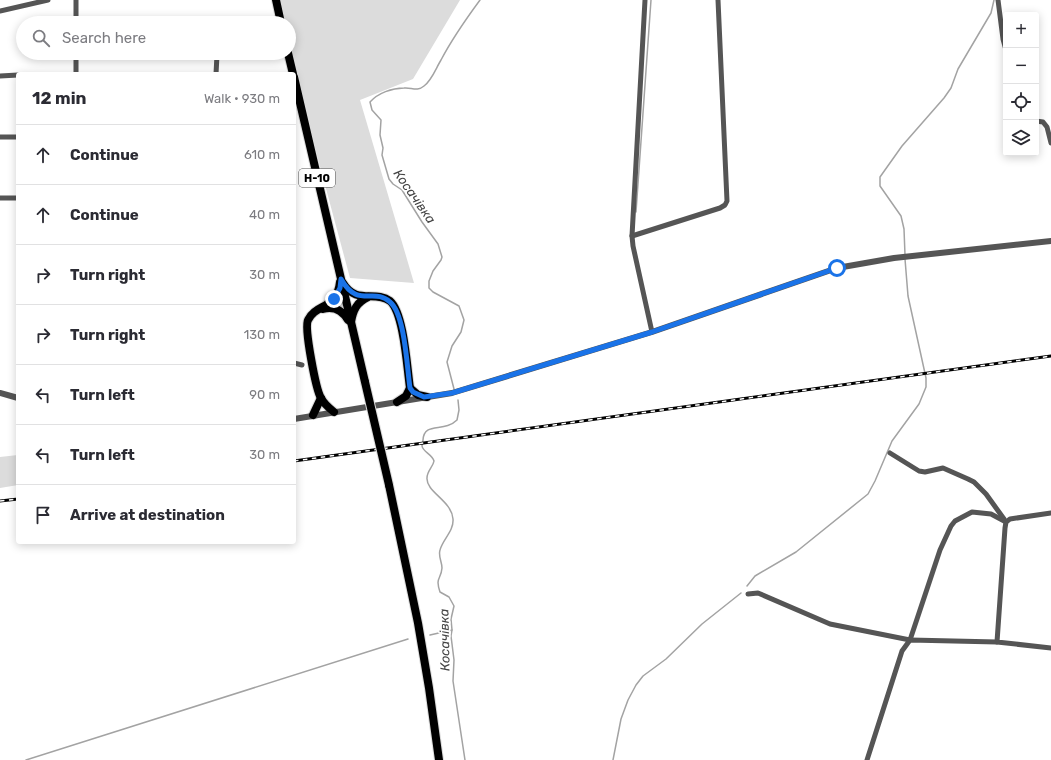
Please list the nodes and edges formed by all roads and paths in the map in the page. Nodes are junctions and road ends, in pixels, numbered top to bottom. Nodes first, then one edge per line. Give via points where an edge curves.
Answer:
1 (48, 0) edge
2 (76, 0) edge
3 (276, 0) edge
4 (645, 0) edge
5 (718, 0) edge
6 (998, 0) edge
7 (0, 11) edge
8 (76, 16) edge
9 (279, 16) edge
10 (1005, 48) edge
11 (76, 60) edge
12 (217, 60) edge
13 (290, 60) edge
14 (76, 72) edge
15 (216, 72) edge
16 (293, 72) edge
17 (16, 75) edge
18 (0, 76) edge
19 (296, 86) edge
20 (1039, 121) edge
21 (0, 137) edge
22 (16, 137) edge
23 (1051, 143) edge
24 (0, 198) edge
25 (16, 198) edge
26 (632, 236) junction
27 (1051, 241) edge
28 (341, 279) junction
29 (369, 296) junction
30 (315, 312) junction
31 (351, 325) junction
32 (652, 332) junction
33 (296, 364) edge
34 (302, 365) dead end
35 (410, 388) junction
36 (0, 393) edge
37 (16, 397) edge
38 (427, 397) junction
39 (321, 398) junction
40 (397, 402) junction
41 (334, 412) junction
42 (313, 415) junction
43 (296, 419) edge
44 (890, 453) dead end
45 (1051, 513) edge
46 (1006, 522) junction
47 (748, 594) dead end
48 (910, 640) junction
49 (997, 642) junction
50 (1051, 648) edge
51 (439, 760) edge
52 (867, 760) edge

1 - 7 street
2 - 8 street
3 - 9 main road
4 - 26 street
5 - 26 street via 727,201 720,208
6 - 10 street
11 - 14 street
12 - 15 street
13 - 16 main road
17 - 18 street
19 - 28 main road, Н-10
20 - 23 street via 1047,127
21 - 22 street
24 - 25 street
26 - 32 street via 632,246
27 - 32 street via 905,256 837,268
28 - 29 main road via 351,293
28 - 30 main road via 340,288 334,299
28 - 31 main road, Н-10
29 - 31 main road via 358,303 352,314
29 - 35 main road via 389,300 396,309 401,321
30 - 31 main road via 337,309 346,316
30 - 39 main road via 308,319 307,325
31 - 51 main road, Н-10, bridge via 418,622
32 - 38 street via 452,393
33 - 34 street
35 - 38 main road via 418,395
35 - 40 main road via 406,396
36 - 37 street
38 - 40 street
39 - 41 main road
39 - 42 main road
40 - 41 street
41 - 42 street
42 - 43 street
44 - 46 street via 918,471 943,468 974,482
45 - 46 street via 1010,519
46 - 48 street via 991,514 972,512 951,526 937,556
46 - 49 street
47 - 48 street via 758,593 830,624
48 - 49 street
48 - 52 street via 902,651
49 - 50 street

